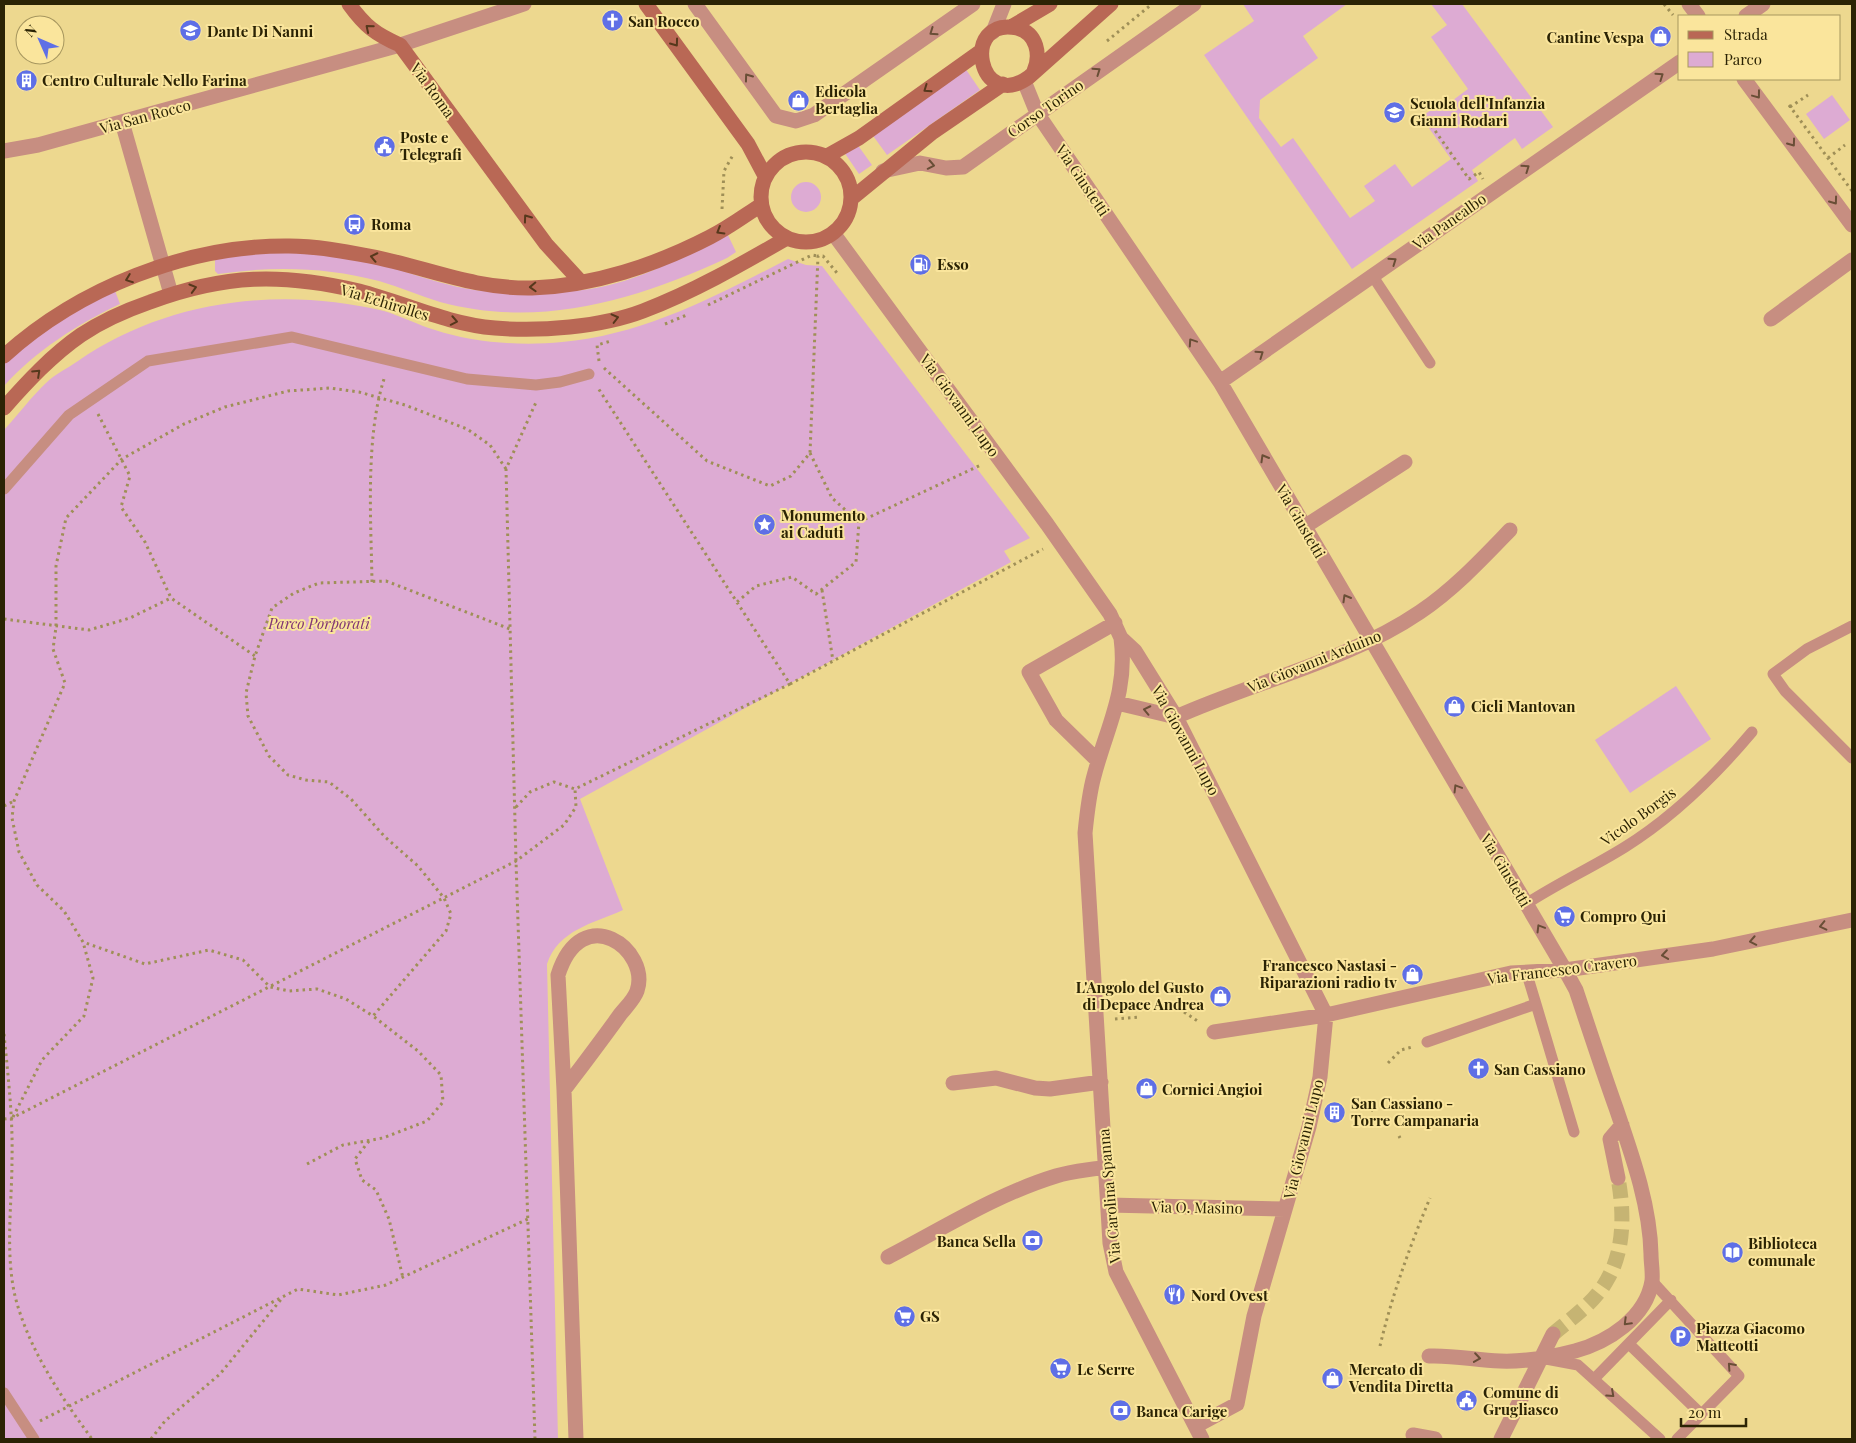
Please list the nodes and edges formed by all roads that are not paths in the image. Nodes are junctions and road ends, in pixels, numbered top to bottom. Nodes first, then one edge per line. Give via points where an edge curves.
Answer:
1 (349, 4) edge
2 (524, 4) edge
3 (646, 4) edge
4 (695, 4) edge
5 (973, 4) edge
6 (1004, 4) edge
7 (1050, 4) edge
8 (1112, 4) edge
9 (1194, 4) edge
10 (1688, 4) edge
11 (1763, 4) edge
12 (1697, 15) edge
13 (1747, 15) edge
14 (1011, 27) junction
15 (993, 32) junction
16 (400, 45) junction
17 (981, 51) junction
18 (1678, 63) edge
19 (1029, 76) junction
20 (1745, 80) edge
21 (1003, 84) junction
22 (1038, 112) junction
23 (122, 122) junction
24 (4, 151) edge
25 (827, 156) junction
26 (883, 171) junction
27 (765, 176) junction
28 (852, 199) junction
29 (761, 205) junction
30 (1852, 225) edge
31 (833, 233) junction
32 (787, 238) junction
33 (1852, 260) edge
34 (162, 267) junction
35 (1372, 275) junction
36 (581, 282) junction
37 (171, 294) junction
38 (1771, 320) dead end
39 (4, 356) edge
40 (1430, 363) dead end
41 (589, 374) road end
42 (1220, 382) junction
43 (4, 408) edge
44 (1405, 462) dead end
45 (4, 489) edge
46 (1304, 527) junction
47 (1510, 530) dead end
48 (1115, 623) junction
49 (1852, 626) edge
50 (1121, 638) junction
51 (1370, 640) junction
52 (1117, 703) junction
53 (1176, 717) junction
54 (1752, 732) dead end
55 (1852, 758) edge
56 (1098, 761) junction
57 (1526, 904) junction
58 (1852, 920) edge
59 (1565, 970) junction
60 (1526, 972) junction
61 (1536, 1004) junction
62 (1326, 1015) junction
63 (1214, 1032) dead end
64 (1427, 1042) road end
65 (1101, 1082) junction
66 (953, 1083) dead end
67 (564, 1090) junction
68 (1622, 1125) junction
69 (1574, 1132) dead end
70 (1105, 1168) junction
71 (1618, 1178) tunnel mouth
72 (1108, 1205) junction
73 (1285, 1209) junction
74 (888, 1257) dead end
75 (1652, 1281) junction
76 (1671, 1300) junction
77 (1553, 1334) tunnel mouth
78 (1629, 1344) junction
79 (1429, 1356) dead end
80 (1539, 1358) junction
81 (1594, 1378) junction
82 (4, 1393) edge
83 (1702, 1414) junction
84 (1199, 1433) edge
85 (30, 1434) edge
86 (1412, 1435) dead end
87 (1502, 1437) edge
88 (576, 1439) edge
89 (1435, 1439) edge
90 (1660, 1439) edge
91 (1677, 1439) edge

16 -> 1 street via 377,35
2 - 16 street, Via San Rocco
3 -> 27 street via 748,144
5 -> 4 street via 814,115 796,121 776,116
6 - 15 street
7 - 14 street
8 - 19 street
22 -> 9 street, Corso Torino
10 - 12 street
11 - 13 street
14 - 15 street
14 - 19 street via 1025,32 1035,43 1038,62
15 - 17 street
16 - 23 street, Via San Rocco
36 -> 16 street, Via Roma via 546,244
17 - 21 street via 983,68
17 -> 25 street via 859,138
35 -> 18 street, Via Panealbo
19 - 21 street, Corso Torino via 1017,84
19 - 22 street, Via Giustetti
20 -> 30 street
21 - 26 street, Corso Torino
26 -> 22 street, Corso Torino via 920,163 946,168 963,167
42 -> 22 street, Via Giustetti
23 - 24 street, Via San Rocco
23 - 34 street
25 - 27 street via 799,152 780,161
25 - 28 street via 846,174
26 - 28 street, Corso Torino
27 - 29 street
28 - 31 street via 846,218
29 - 32 street via 775,230
29 -> 36 street via 710,237 652,263
31 - 32 street via 811,242
31 - 48 street, Via Giovanni Lupo via 1059,541
37 -> 32 street, Via Echirolles via 214,282 245,278 277,279 360,292 442,319 495,328 531,329 574,325 641,312 709,282
33 - 38 street
36 -> 34 street via 532,288 471,284 372,257 332,249 289,246 245,248
34 - 37 street
34 -> 39 street via 80,301 51,318
35 - 40 lane
42 -> 35 street, Via Panealbo
43 -> 37 street, Via Echirolles via 39,371 82,334 127,310
41 - 45 lane via 545,384 467,379 292,337 148,361 69,415
46 -> 42 street, Via Giustetti
44 - 46 street
51 -> 46 street, Via Giustetti
47 - 51 street, Via Giovanni Arduino via 1461,579 1420,612
48 - 50 street, Via Giovanni Lupo
48 - 56 street via 1029,672 1056,720
49 - 55 lane via 1807,649 1774,674 1784,691
50 - 52 street, Via Carolina Spanna via 1124,662
50 - 53 street, Via Giovanni Lupo via 1136,651
51 - 53 street, Via Giovanni Arduino
57 -> 51 street, Via Giustetti
53 -> 52 street
52 - 56 street, Via Carolina Spanna
53 - 62 street, Via Giovanni Lupo
54 - 57 lane, Vicolo Borgis via 1714,774 1653,827 1625,847
56 - 65 street, Via Carolina Spanna via 1085,832
59 -> 57 street, Via Giustetti
58 -> 59 street, Via Francesco Cravero via 1713,949
59 - 60 street, Via Francesco Cravero
59 - 68 street via 1576,990
60 - 61 lane
60 - 62 street, Via Francesco Cravero
61 - 64 lane
61 - 69 lane
62 - 63 street, Via Francesco Cravero
62 - 73 street, Via Giovanni Lupo via 1320,1077
65 - 66 street via 1050,1089 996,1078
65 - 70 street, Via Carolina Spanna
67 - 67 street via 637,992 637,971 631,955 620,944 596,934 575,944 563,959 558,975
67 - 88 street
68 - 71 street via 1610,1139
68 - 75 street via 1651,1237
70 - 72 street, Via Carolina Spanna
70 - 74 street via 1058,1176 1027,1187
72 - 73 street, Via O. Masino
72 - 84 street, Via Carolina Spanna via 1110,1243 1116,1272
73 - 84 street, Via Giovanni Lupo via 1254,1316 1237,1404
75 - 76 lane
75 -> 80 street via 1644,1301 1628,1323 1606,1339 1576,1351
76 - 78 lane
83 -> 76 lane via 1739,1376
77 - 80 street
78 - 81 lane
78 - 83 lane
79 -> 80 street via 1453,1355 1500,1361
80 - 81 lane via 1578,1365
80 - 87 street
81 -> 90 lane
82 - 85 lane
83 - 91 lane
86 - 89 street

